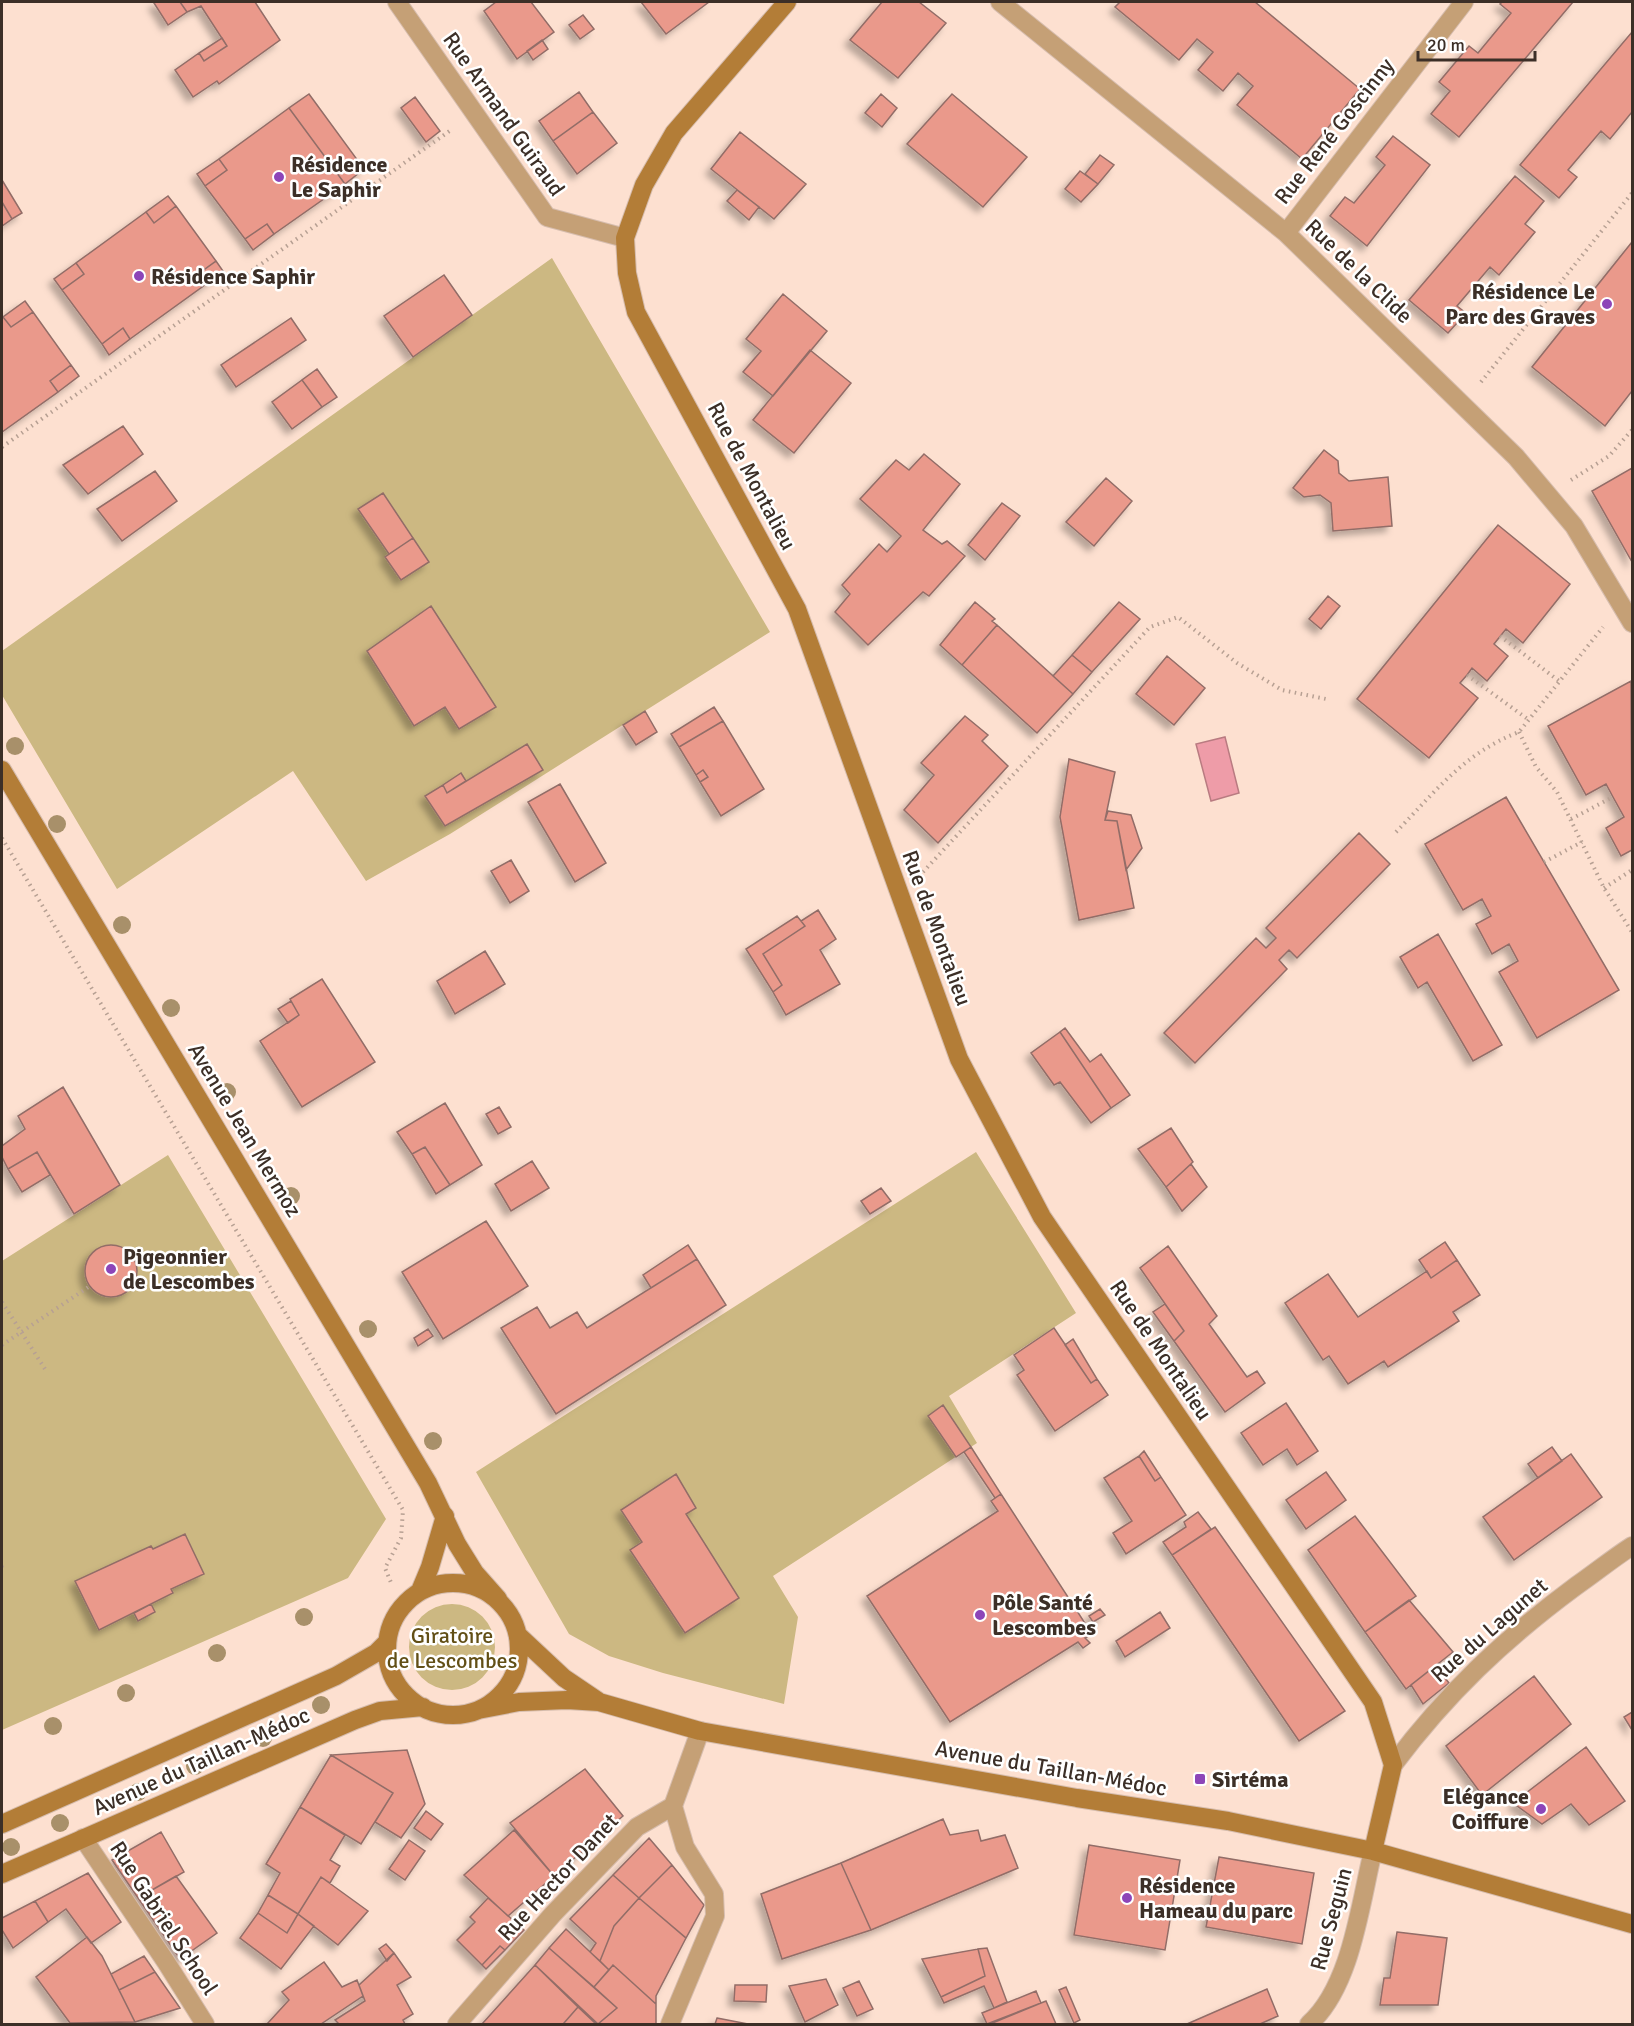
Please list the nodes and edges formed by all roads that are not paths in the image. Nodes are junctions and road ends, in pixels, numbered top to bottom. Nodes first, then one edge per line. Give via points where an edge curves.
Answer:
1 (397, 2) edge
2 (788, 2) edge
3 (1000, 2) edge
4 (1464, 2) edge
5 (1286, 233) junction
6 (625, 238) junction
7 (1629, 617) edge
8 (2, 771) edge
9 (445, 1516) junction
10 (1632, 1546) edge
11 (420, 1591) junction
12 (498, 1599) junction
13 (518, 1635) junction
14 (387, 1642) junction
15 (599, 1702) junction
16 (423, 1707) junction
17 (478, 1710) junction
18 (700, 1731) junction
19 (1393, 1765) junction
20 (673, 1806) junction
21 (2, 1824) edge
22 (83, 1838) junction
23 (1373, 1851) junction
24 (2, 1874) edge
25 (1632, 1924) edge
26 (205, 2025) edge
27 (457, 2025) edge
28 (670, 2025) edge
29 (1309, 2025) edge

1 - 6 street, Rue Armand Guiraud via 547,217
2 - 6 street, Rue de Montalieu via 674,133 644,185
3 - 5 street, Rue de la Clide
4 - 5 street, Rue René Goscinny
5 - 7 street, Rue de la Clide via 1516,457 1574,526
6 - 19 street, Rue de Montalieu via 627,273 636,312 796,609 958,1059 1042,1217 1373,1702
8 - 9 street, Avenue Jean Mermoz
9 - 11 street
9 - 12 street, Avenue Jean Mermoz via 469,1563
10 - 19 street, Rue du Lagunet via 1543,1611 1473,1671 1430,1716
11 - 12 street via 439,1584 461,1583 481,1588
11 - 14 street via 404,1604
12 - 13 street via 511,1616
13 - 15 street, Avenue du Taillan-Médoc via 564,1678
13 - 17 street via 519,1658 511,1680 497,1698
14 - 16 street via 388,1664 397,1684
14 - 21 street, Avenue du Taillan-Médoc via 376,1653 336,1676
15 - 17 street, Avenue du Taillan-Médoc via 519,1702
15 - 18 street, Avenue du Taillan-Médoc
16 - 17 street via 455,1715
16 - 22 street, Avenue du Taillan-Médoc via 380,1711 356,1719
18 - 20 street
18 - 23 street, Avenue du Taillan-Médoc via 1228,1821
19 - 23 street
20 - 27 street, Rue Hector Danet via 637,1827 553,1914
20 - 28 street via 685,1847 714,1894 715,1916
22 - 24 street, Avenue du Taillan-Médoc
22 - 26 street, Rue Gabriel School
23 - 25 street, Avenue du Taillan-Médoc
23 - 29 street, Rue Seguin via 1342,1978 1332,1999

